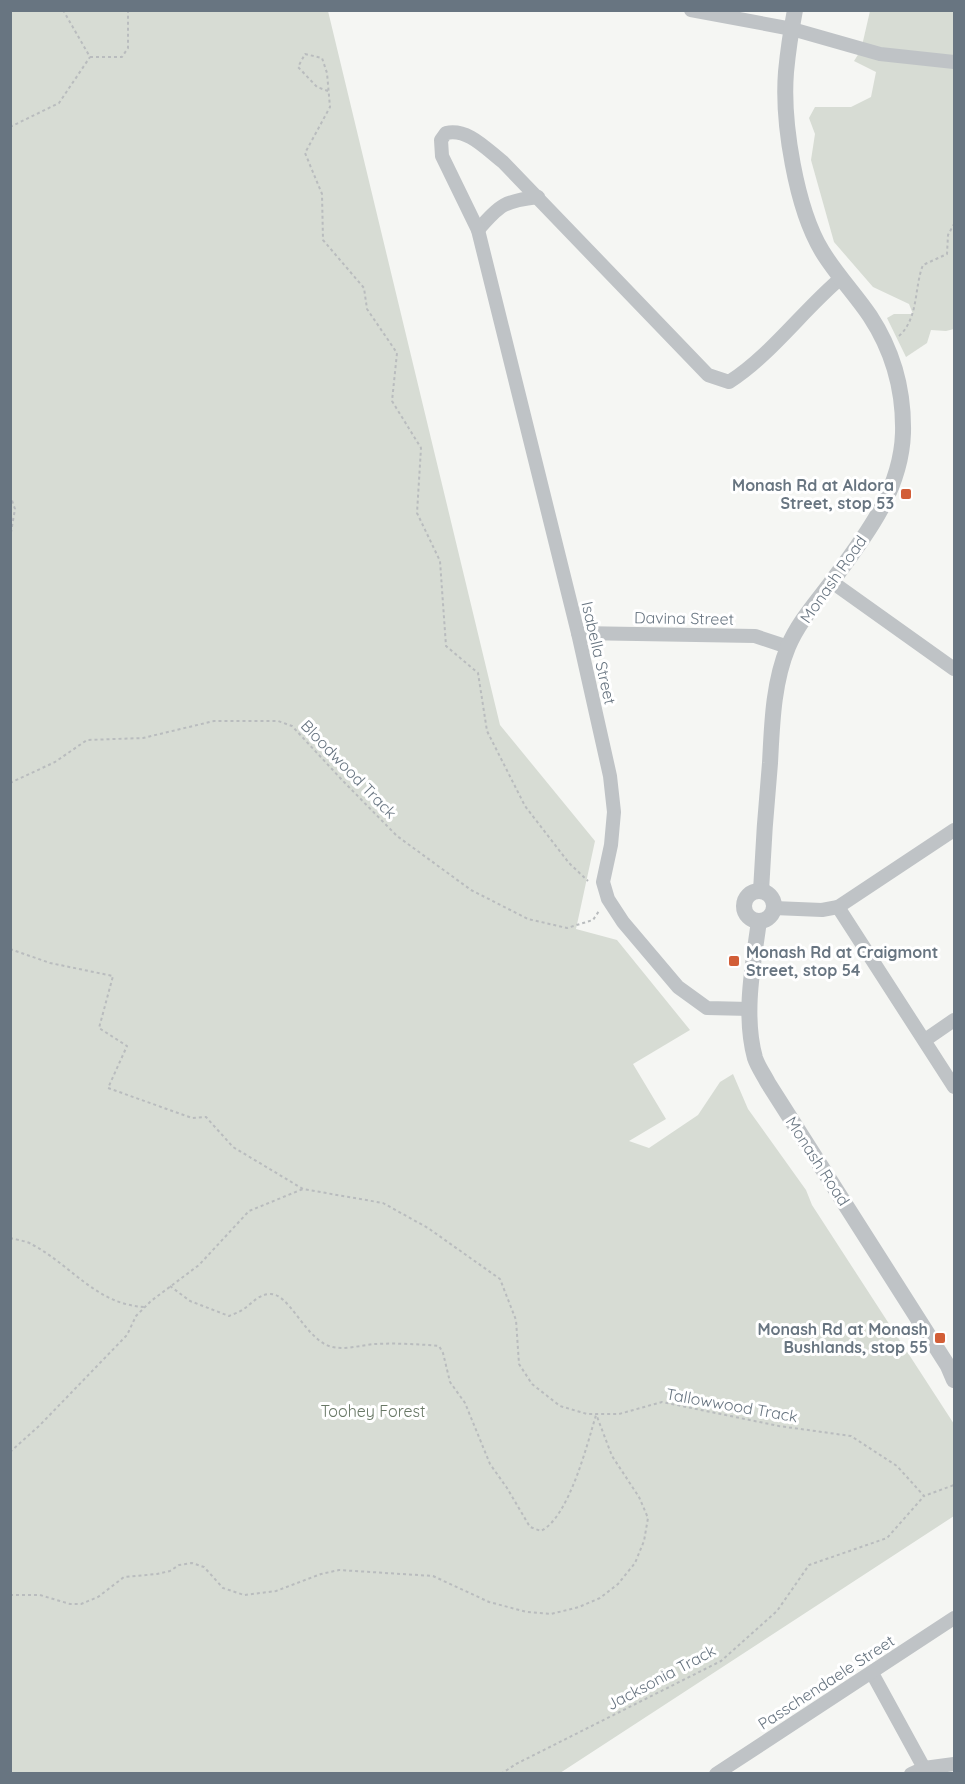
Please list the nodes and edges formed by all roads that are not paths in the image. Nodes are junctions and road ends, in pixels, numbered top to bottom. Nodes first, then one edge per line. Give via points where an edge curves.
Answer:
1 (691, 10) edge
2 (795, 10) edge
3 (792, 29) junction
4 (954, 62) edge
5 (538, 197) junction
6 (478, 230) junction
7 (842, 278) junction
8 (832, 582) junction
9 (578, 633) junction
10 (788, 647) junction
11 (954, 669) edge
12 (954, 830) edge
13 (761, 891) junction
14 (774, 908) junction
15 (838, 908) junction
16 (759, 921) junction
17 (750, 1009) junction
18 (954, 1020) edge
19 (925, 1040) junction
20 (954, 1087) edge
21 (954, 1380) edge
22 (954, 1617) edge
23 (872, 1673) junction
24 (954, 1764) edge
25 (917, 1771) edge
26 (716, 1773) edge

1 - 3 street
2 - 3 street, Monash Road
3 - 4 street via 880,54
3 - 7 street, Monash Road via 786,73 792,156 805,216 822,251
5 - 6 street via 511,201 492,213
5 - 6 street, Isabella Street via 503,162 467,135 455,130 446,133 441,140 442,156
5 - 7 street, Isabella Street via 708,375 729,382 746,371
6 - 9 street, Isabella Street
7 - 8 street, Monash Road via 888,346 899,382 903,434 890,495
8 - 10 street, Monash Road via 807,613
8 - 11 street
9 - 10 street, Davina Street via 755,636
9 - 17 street, Isabella Street via 610,776 614,812 603,882 608,899 678,987 707,1008
10 - 13 street, Monash Road via 773,715
12 - 15 street
13 - 14 street via 771,897
13 - 16 street via 750,895 744,905 748,916
14 - 15 street
14 - 16 street via 769,918
15 - 19 street
16 - 17 street, Monash Road
17 - 21 street, Monash Road via 756,1060 768,1083
18 - 19 street
19 - 20 street
22 - 23 street, Passchendaele Street
23 - 25 street
23 - 26 street, Passchendaele Street
24 - 25 street

